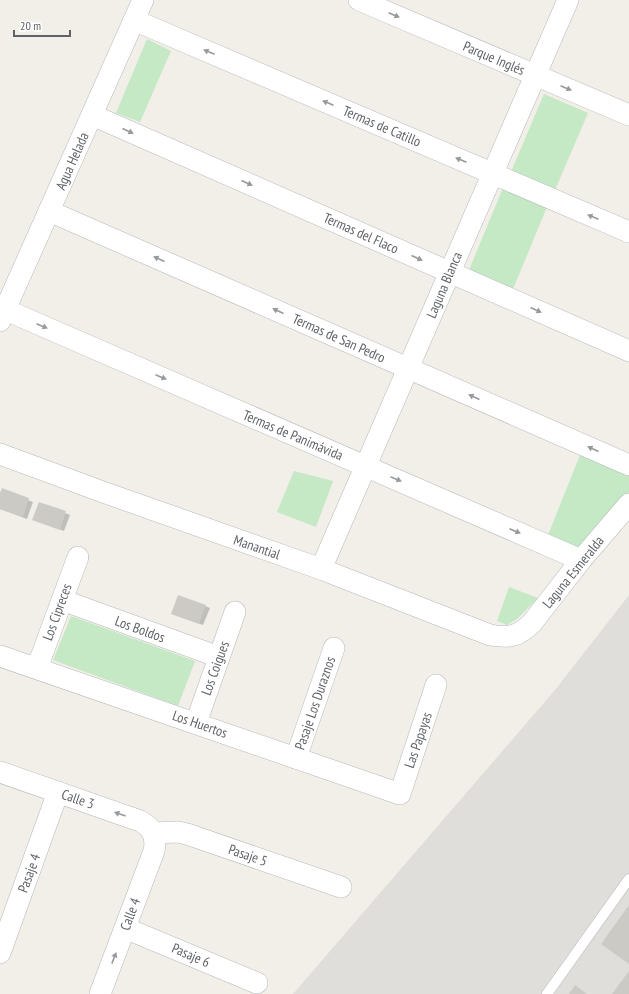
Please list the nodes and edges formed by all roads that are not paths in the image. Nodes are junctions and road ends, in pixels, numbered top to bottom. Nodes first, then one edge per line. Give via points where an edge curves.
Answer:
1 (143, 0) edge
2 (359, 0) edge
3 (568, 0) edge
4 (134, 20) junction
5 (535, 75) junction
6 (92, 115) junction
7 (629, 115) edge
8 (492, 174) junction
9 (49, 212) junction
10 (629, 232) edge
11 (449, 272) junction
12 (3, 316) edge
13 (629, 351) edge
14 (408, 368) junction
15 (0, 454) edge
16 (629, 465) edge
17 (366, 466) junction
18 (629, 504) edge
19 (78, 557) dead end
20 (581, 560) junction
21 (321, 569) junction
22 (62, 600) junction
23 (235, 612) dead end
24 (514, 636) joint
25 (334, 648) dead end
26 (0, 656) edge
27 (219, 657) junction
28 (37, 668) junction
29 (436, 685) dead end
30 (196, 723) junction
31 (296, 758) junction
32 (0, 772) edge
33 (58, 792) junction
34 (400, 794) joint
35 (153, 833) junction
36 (629, 879) edge
37 (341, 887) dead end
38 (125, 928) junction
39 (0, 953) edge
40 (256, 983) dead end
41 (100, 994) edge
42 (547, 994) edge

1 - 4 street, Agua Helada
2 -> 5 street, Parque Inglés
3 - 5 street, Laguna Blanca
4 - 6 street, Agua Helada
8 -> 4 street, Termas de Catillo
5 -> 7 street, Parque Inglés
5 - 8 street, Laguna Blanca
6 - 9 street, Agua Helada
6 -> 11 street, Termas del Flaco
10 -> 8 street, Termas de Catillo
8 - 11 street, Laguna Blanca
9 - 12 street, Agua Helada
14 -> 9 street, Termas de San Pedro
11 -> 13 street, Termas del Flaco
11 - 14 street, Laguna Blanca
12 -> 17 street, Termas de Panimávida
16 -> 14 street, Termas de San Pedro
14 - 17 street, Laguna Blanca
15 - 21 street, Manantial
17 -> 20 street, Termas de Panimávida
17 - 21 street, Laguna Blanca
18 - 20 street, Laguna Esmeralda
19 - 22 street, Los Cipreces
20 - 24 street, Laguna Esmeralda via 532,623
21 - 24 street, Manantial via 490,636
22 - 27 street, Los Boldos
22 - 28 street, Los Cipreces
23 - 27 street, Los Coigues
25 - 31 street, Pasaje Los Duraznos
26 - 28 street, Los Huertos
27 - 30 street, Los Coigues
28 - 30 street, Los Huertos
29 - 34 street, Las Papayas
30 - 31 street, Los Huertos
31 - 34 street, Los Huertos
32 - 33 street, Calle 3
35 -> 33 street, Calle 3 via 140,821
33 - 39 street, Pasaje 4
35 - 37 street, Pasaje 5 via 187,834
35 - 38 street, Calle 4 via 154,851
36 - 42 lane
38 - 40 street, Pasaje 6
41 -> 38 street, Calle 4

